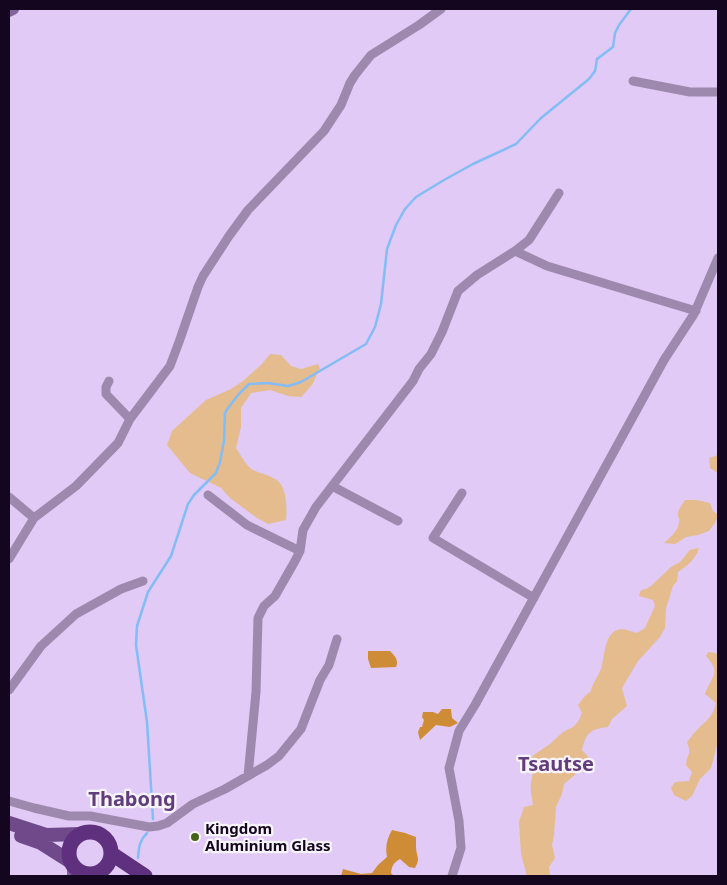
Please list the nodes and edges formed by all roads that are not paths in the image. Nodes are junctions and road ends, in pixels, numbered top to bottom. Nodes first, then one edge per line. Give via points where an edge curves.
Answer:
1 (13, 9) edge
2 (441, 9) edge
3 (9, 11) edge
4 (633, 81) dead end
5 (718, 92) edge
6 (559, 193) dead end
7 (515, 251) junction
8 (718, 258) edge
9 (696, 311) junction
10 (109, 381) dead end
11 (130, 419) junction
12 (332, 486) junction
13 (462, 493) dead end
14 (208, 495) dead end
15 (9, 497) edge
16 (34, 518) junction
17 (398, 521) dead end
18 (300, 551) junction
19 (9, 559) edge
20 (143, 582) dead end
21 (534, 598) junction
22 (337, 640) dead end
23 (9, 690) edge
24 (248, 776) junction
25 (9, 802) edge
26 (9, 823) edge
27 (9, 832) edge
28 (82, 834) junction
29 (112, 854) junction
30 (72, 868) edge
31 (95, 874) edge
32 (117, 876) edge
33 (145, 876) edge
34 (452, 876) edge

1 - 3 main road
2 - 11 street via 371,55 350,83 341,105 324,131 248,210 203,276 170,366
4 - 5 street via 690,92
6 - 7 street via 529,240
7 - 9 street via 546,266
7 - 12 street via 458,291 431,354
8 - 9 street
9 - 21 street via 664,360
10 - 11 street via 106,394
11 - 16 street via 118,443 91,471
12 - 17 street
12 - 18 street via 303,530
13 - 21 street via 434,538
14 - 18 street via 247,525
15 - 16 street
16 - 19 street
18 - 24 street via 275,596 264,606 258,618 256,692
20 - 23 street via 121,589 76,614 41,646
21 - 34 street via 459,731 450,768 461,848
22 - 24 street via 301,729 279,756
24 - 25 street via 193,804 167,823 149,827 90,816 69,816
26 - 28 main road via 46,835
27 - 30 main road via 41,843
28 - 29 highway via 94,832 105,837
28 - 30 highway via 76,837 69,849
29 - 31 highway via 108,864
29 - 33 highway
30 - 31 highway
31 - 32 highway

